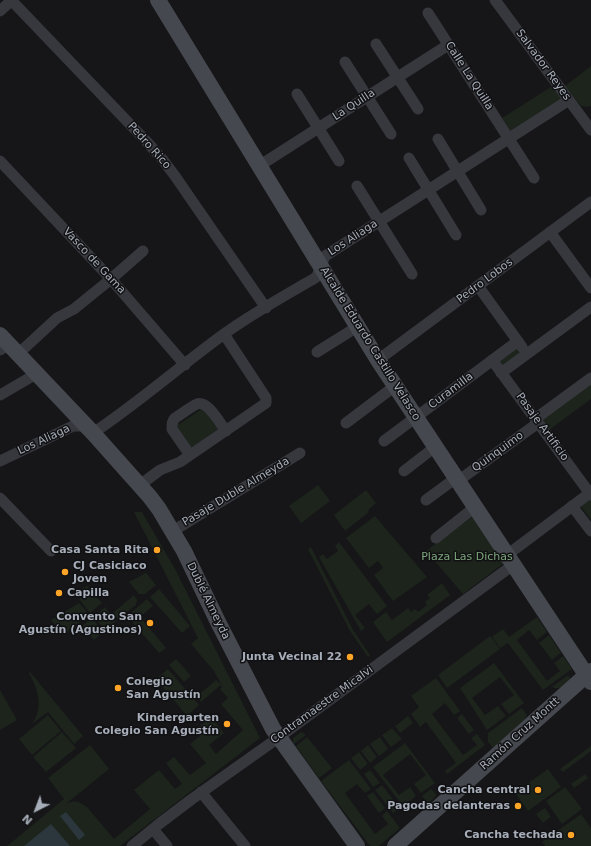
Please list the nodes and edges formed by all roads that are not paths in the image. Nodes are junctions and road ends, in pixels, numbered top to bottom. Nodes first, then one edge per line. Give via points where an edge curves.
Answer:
1 (12, 0) edge
2 (158, 0) edge
3 (495, 0) edge
4 (0, 11) edge
5 (428, 13) dead end
6 (376, 44) dead end
7 (448, 44) junction
8 (345, 62) dead end
9 (398, 77) junction
10 (297, 94) dead end
11 (367, 96) junction
12 (569, 100) junction
13 (418, 109) dead end
14 (587, 115) edge
15 (318, 128) junction
16 (591, 130) edge
17 (391, 134) dead end
18 (509, 138) junction
19 (438, 139) dead end
20 (408, 158) dead end
21 (0, 161) edge
22 (339, 162) dead end
23 (259, 166) junction
24 (458, 171) junction
25 (534, 178) dead end
26 (357, 186) dead end
27 (428, 190) junction
28 (591, 202) edge
29 (481, 210) dead end
30 (379, 222) junction
31 (550, 232) junction
32 (456, 235) dead end
33 (143, 251) dead end
34 (321, 266) junction
35 (412, 274) dead end
36 (111, 279) junction
37 (478, 286) junction
38 (591, 288) edge
39 (591, 307) edge
40 (266, 308) junction
41 (357, 327) junction
42 (224, 334) junction
43 (518, 341) junction
44 (7, 346) edge
45 (317, 352) dead end
46 (527, 354) junction
47 (378, 360) junction
48 (492, 360) junction
49 (184, 365) junction
50 (502, 373) junction
51 (36, 374) junction
52 (591, 378) edge
53 (396, 386) junction
54 (0, 395) edge
55 (416, 417) junction
56 (537, 421) junction
57 (346, 423) dead end
58 (91, 431) junction
59 (226, 431) junction
60 (384, 441) dead end
61 (435, 447) junction
62 (300, 453) dead end
63 (190, 455) junction
64 (0, 461) edge
65 (404, 471) dead end
66 (457, 479) junction
67 (140, 486) junction
68 (590, 494) edge
69 (0, 498) edge
70 (426, 500) dead end
71 (572, 506) junction
72 (476, 508) junction
73 (173, 531) junction
74 (591, 531) edge
75 (436, 538) dead end
76 (51, 551) dead end
77 (510, 560) junction
78 (589, 676) edge
79 (278, 738) junction
80 (201, 792) junction
81 (153, 829) junction
82 (132, 846) edge
83 (167, 846) edge
84 (245, 846) edge
85 (357, 846) edge
86 (395, 846) edge

1 - 4 street
1 - 40 street, Pedro Rico via 163,160
2 - 23 main road, Alcalde Eduardo Castillo Velasco
3 - 12 street, Salvador Reyes
5 - 7 street, Calle La Quilla
6 - 9 street
7 - 9 street, La Quilla
7 - 18 street, Calle La Quilla
8 - 11 street
9 - 11 street, La Quilla
9 - 13 street
10 - 15 street
11 - 15 street, La Quilla
11 - 17 street
12 - 14 street, Salvador Reyes
12 - 18 street, Los Aliaga
14 - 16 street, Salvador Reyes
15 - 22 street
15 - 23 street, La Quilla
18 - 24 street, Los Aliaga
18 - 25 street, Calle La Quilla
19 - 24 street
20 - 27 street
21 - 36 street, Vasco de Gama
23 - 34 main road, Alcalde Eduardo Castillo Velasco
24 - 27 street, Los Aliaga
24 - 29 street
26 - 30 street
27 - 30 street, Los Aliaga
27 - 32 street
28 - 31 street, Pedro Lobos
30 - 34 street, Los Aliaga via 325,256
30 - 35 street
31 - 37 street, Pedro Lobos
31 - 38 street
33 - 36 street
34 - 40 street, Los Aliaga via 315,278
34 - 41 main road, Alcalde Eduardo Castillo Velasco
36 - 44 street via 74,309
36 - 49 street, Vasco de Gama
37 - 43 street
37 - 47 street, Pedro Lobos
39 - 46 street
40 - 42 street, Los Aliaga
41 - 45 street
41 - 47 main road, Alcalde Eduardo Castillo Velasco
42 - 49 street, Los Aliaga
42 - 59 street via 267,402
43 - 46 street
43 - 48 street, Curamilla
44 - 51 main road, Dublé Almeyda
46 - 50 street
47 - 53 main road, Alcalde Eduardo Castillo Velasco
48 - 50 street, Pasaje Artificio
48 - 55 street, Curamilla
49 - 58 street, Los Aliaga via 123,413
50 - 56 street, Pasaje Artificio
51 - 54 street
51 - 58 main road, Dublé Almeyda
52 - 56 street, Quínquimo
53 - 55 main road, Alcalde Eduardo Castillo Velasco
53 - 57 street
55 - 60 street, Curamilla
55 - 61 main road, Alcalde Eduardo Castillo Velasco
56 - 66 street, Quínquimo
56 - 68 street, Pasaje Artificio
58 - 64 street, Los Aliaga via 81,426 73,426
58 - 67 main road, Dublé Almeyda
59 - 63 street
59 - 63 street via 209,407 203,404 198,404 175,418 172,429
61 - 65 street
61 - 66 main road, Alcalde Eduardo Castillo Velasco
62 - 73 street, Pasaje Duble Almeyda
63 - 67 street via 160,470
66 - 70 street, Quínquimo
66 - 72 main road, Alcalde Eduardo Castillo Velasco
67 - 73 main road, Dublé Almeyda
68 - 71 street, Contramaestre Micalvi
69 - 76 street
71 - 74 street
71 - 77 street, Contramaestre Micalvi
72 - 75 street
72 - 77 main road, Alcalde Eduardo Castillo Velasco
73 - 79 main road, Dublé Almeyda
77 - 78 main road, Alcalde Eduardo Castillo Velasco
77 - 79 street, Contramaestre Micalvi
78 - 86 main road, Ramón Cruz Montt
79 - 80 street, Contramaestre Micalvi
79 - 85 main road, Dublé Almeyda
80 - 81 street, Contramaestre Micalvi
80 - 84 street
81 - 82 street, Contramaestre Micalvi
81 - 83 street

